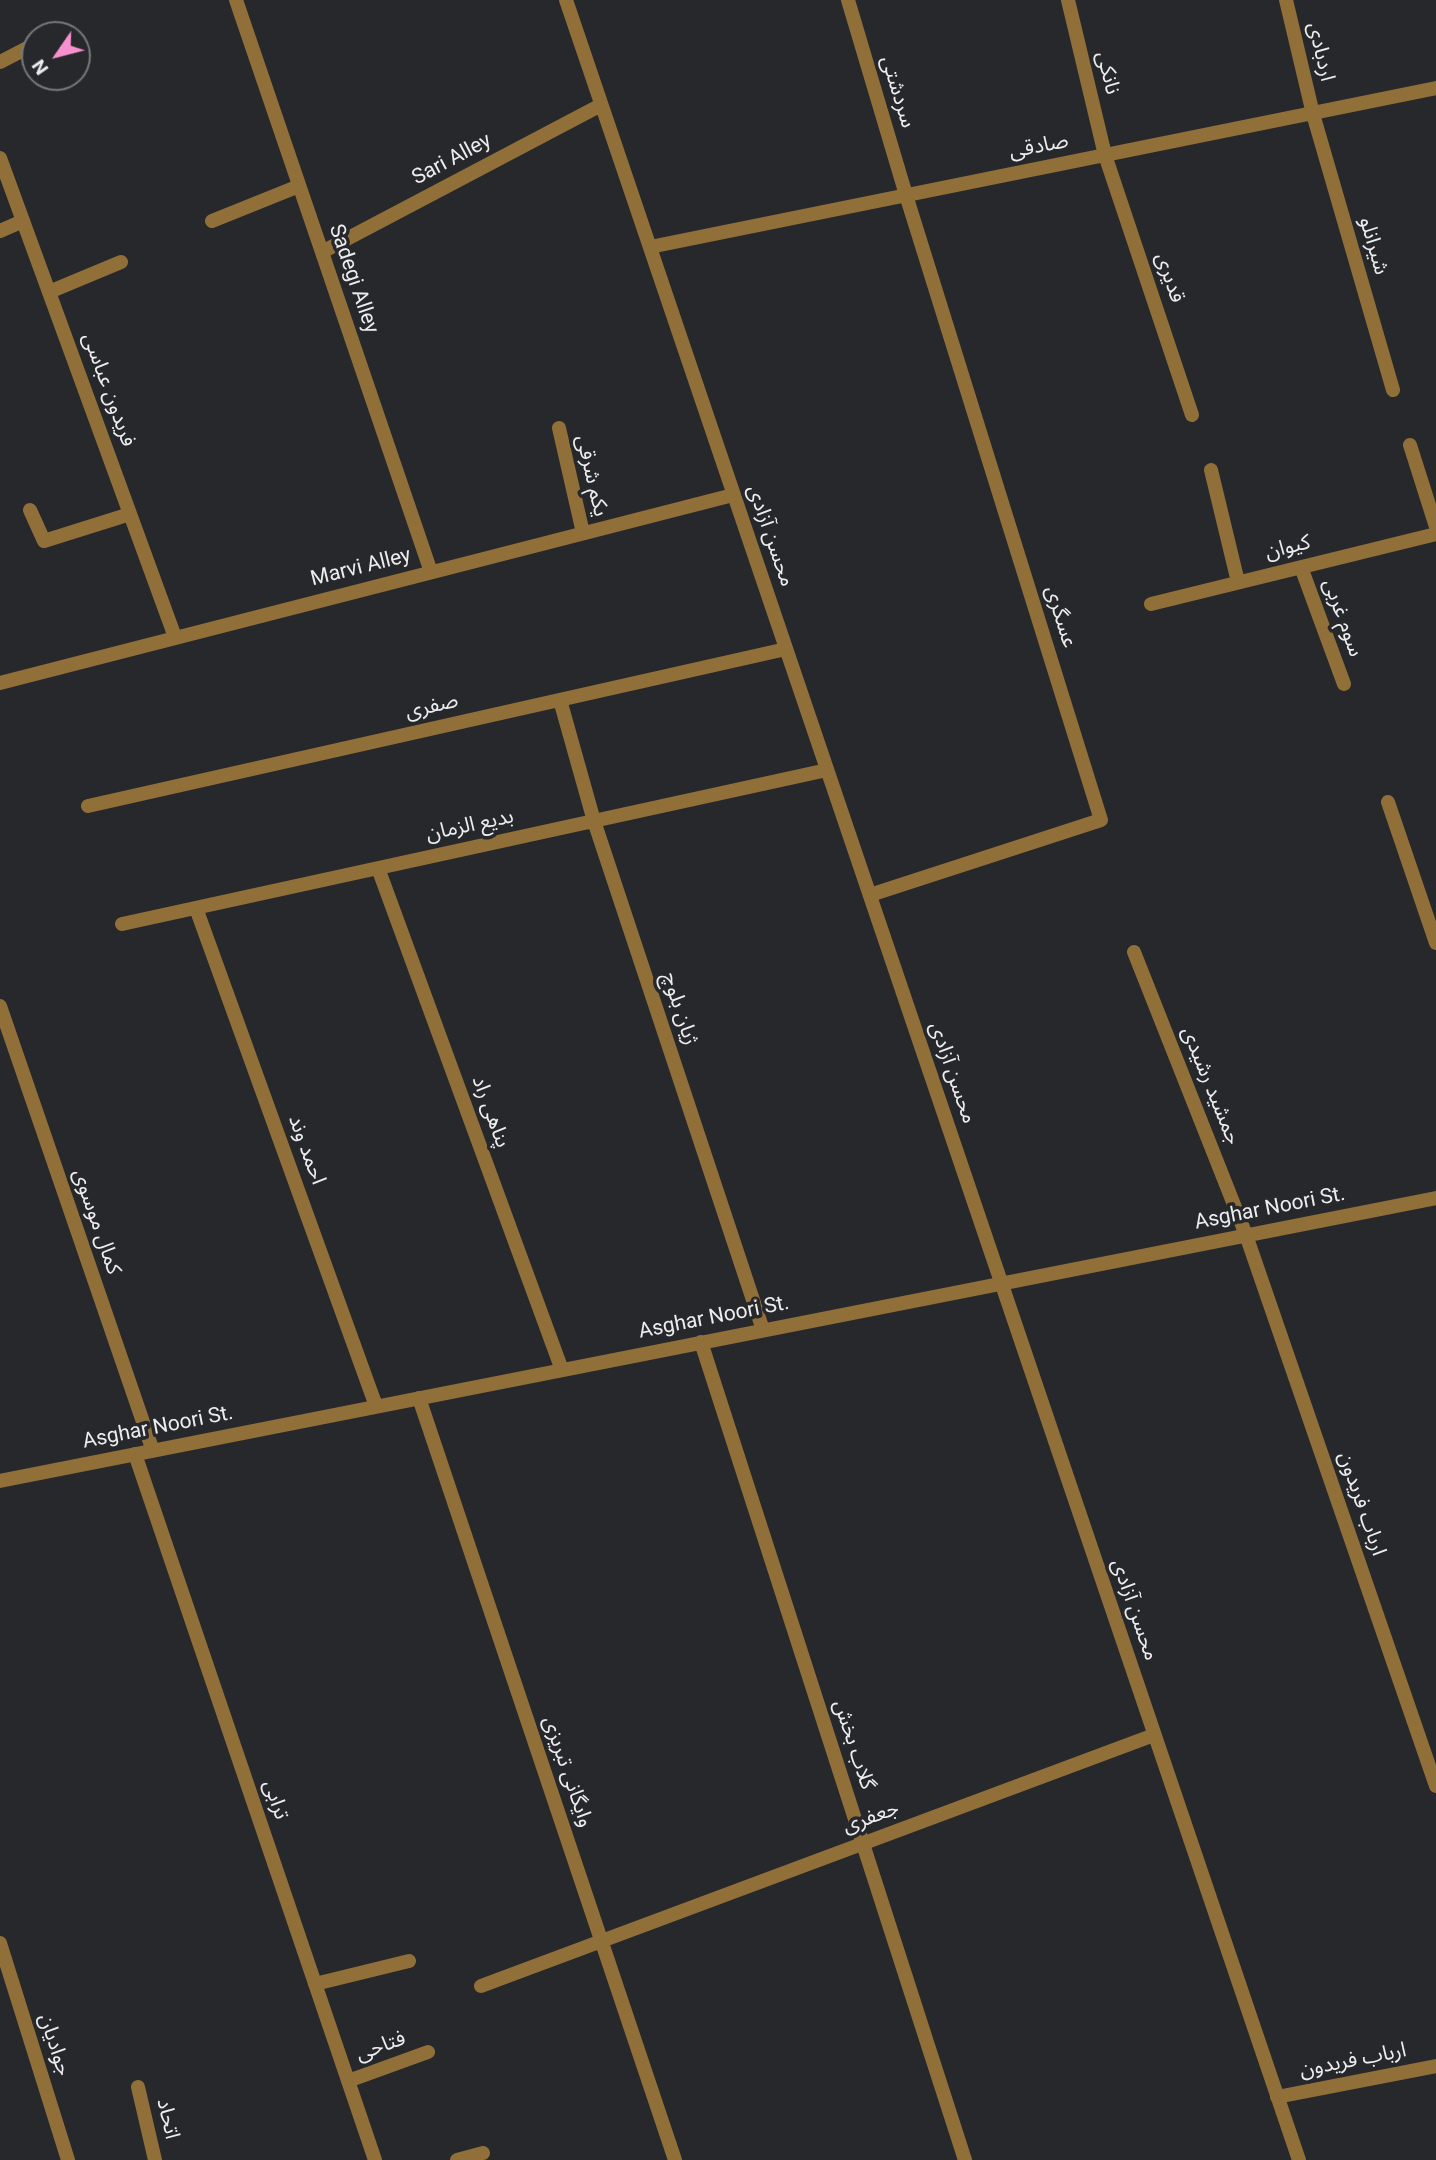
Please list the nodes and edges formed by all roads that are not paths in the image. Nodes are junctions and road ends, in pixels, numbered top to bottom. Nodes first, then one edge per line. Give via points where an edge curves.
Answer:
1 (236, 0) edge
2 (566, 0) edge
3 (848, 0) edge
4 (1068, 0) edge
5 (1286, 0) edge
6 (21, 51) edge
7 (0, 62) edge
8 (1436, 88) edge
9 (601, 105) junction
10 (1312, 114) junction
11 (1105, 155) junction
12 (0, 158) edge
13 (299, 186) junction
14 (906, 195) junction
15 (23, 221) junction
16 (212, 221) dead end
17 (0, 231) edge
18 (650, 247) junction
19 (322, 252) junction
20 (121, 262) dead end
21 (49, 292) junction
22 (1393, 390) dead end
23 (1192, 415) dead end
24 (559, 428) dead end
25 (1410, 444) dead end
26 (1211, 470) dead end
27 (733, 495) junction
28 (30, 510) dead end
29 (130, 514) junction
30 (1436, 527) edge
31 (583, 533) junction
32 (1436, 534) edge
33 (1301, 567) junction
34 (431, 572) junction
35 (1238, 582) junction
36 (1150, 604) dead end
37 (175, 638) junction
38 (786, 649) junction
39 (0, 683) edge
40 (1344, 684) dead end
41 (560, 700) junction
42 (827, 770) junction
43 (1388, 802) dead end
44 (88, 806) dead end
45 (594, 821) junction
46 (378, 868) junction
47 (870, 895) junction
48 (195, 908) junction
49 (122, 924) dead end
50 (1436, 943) edge
51 (1134, 952) dead end
52 (0, 1006) edge
53 (1436, 1198) edge
54 (1246, 1235) junction
55 (1001, 1283) junction
56 (763, 1330) junction
57 (701, 1342) junction
58 (562, 1370) junction
59 (419, 1398) junction
60 (376, 1406) junction
61 (153, 1451) junction
62 (135, 1454) junction
63 (0, 1481) edge
64 (1154, 1735) junction
65 (1436, 1786) edge
66 (863, 1843) junction
67 (602, 1941) junction
68 (0, 1943) edge
69 (408, 1961) dead end
70 (315, 1984) junction
71 (481, 1986) dead end
72 (428, 2053) dead end
73 (1436, 2066) edge
74 (348, 2081) junction
75 (138, 2087) dead end
76 (1277, 2097) junction
77 (483, 2153) dead end
78 (68, 2160) edge
79 (155, 2160) edge
80 (375, 2160) edge
81 (457, 2160) edge
82 (675, 2160) edge
83 (965, 2160) edge
84 (1299, 2160) edge

1 - 13 street, Sadegi Alley
2 - 9 street, محسن آزادی
3 - 14 street, سردشتی
4 - 11 street, نانکی
5 - 10 street, اردبادی
6 - 7 street
8 - 10 street, صادقی
9 - 18 street, محسن آزادی
9 - 19 street, Sari Alley
10 - 11 street, صادقی
10 - 22 street, شیرانلو
11 - 14 street, صادقی
11 - 23 street, قدیری
12 - 15 street, فریدون عباسی
13 - 16 street
13 - 19 street, Sadegi Alley
14 - 18 street, صادقی
14 - 47 street, عسگری via 1101,820
15 - 17 street
15 - 21 street, فریدون عباسی
18 - 27 street, محسن آزادی
19 - 34 street, Sadegi Alley
20 - 21 street
21 - 29 street, فریدون عباسی
24 - 31 street, یکم شرقی
25 - 30 street
26 - 35 street
27 - 31 street, Marvi Alley
27 - 38 street, محسن آزادی
28 - 29 street via 44,541
29 - 37 street, فریدون عباسی
31 - 34 street, Marvi Alley
32 - 33 street, کیوان
33 - 35 street, کیوان
33 - 40 street, سوم غربی
34 - 37 street, Marvi Alley
35 - 36 street, کیوان
37 - 39 street, Marvi Alley
38 - 41 street, صفری
38 - 42 street, محسن آزادی
41 - 44 street, صفری
41 - 45 street, ژیان بلوچ
42 - 45 street, بدیع الزمان
42 - 47 street, محسن آزادی
43 - 50 street
45 - 46 street, بدیع الزمان
45 - 56 street, ژیان بلوچ
46 - 48 street, بدیع الزمان
46 - 58 street, پناهی راد
47 - 55 street, محسن آزادی
48 - 49 street, بدیع الزمان
48 - 60 street, احمد وند
51 - 54 street, جمشید رشیدی
52 - 61 street, کمال موسوی
53 - 54 street, Asghar Noori St.
54 - 55 street, Asghar Noori St.
54 - 65 street, ارباب فریدون
55 - 56 street, Asghar Noori St.
55 - 64 street, محسن آزادی
56 - 57 street, Asghar Noori St.
57 - 58 street, Asghar Noori St.
57 - 66 street, گلاب بخش
58 - 59 street, Asghar Noori St.
59 - 60 street, Asghar Noori St.
59 - 67 street, وایگانی تبریزی
60 - 61 street, Asghar Noori St.
61 - 62 street, Asghar Noori St.
62 - 63 street, Asghar Noori St.
62 - 70 street, ترابی
64 - 66 street, جعفری
64 - 76 street, محسن آزادی
66 - 67 street, جعفری
66 - 83 street, گلاب بخش
67 - 71 street, جعفری
67 - 82 street, وایگانی تبریزی
68 - 78 street, جوادیان
69 - 70 street
70 - 74 street, ترابی
72 - 74 street, فتاحی
73 - 76 street, ارباب فریدون
74 - 80 street, ترابی
75 - 79 street, اتحاد
76 - 84 street, محسن آزادی
77 - 81 street

